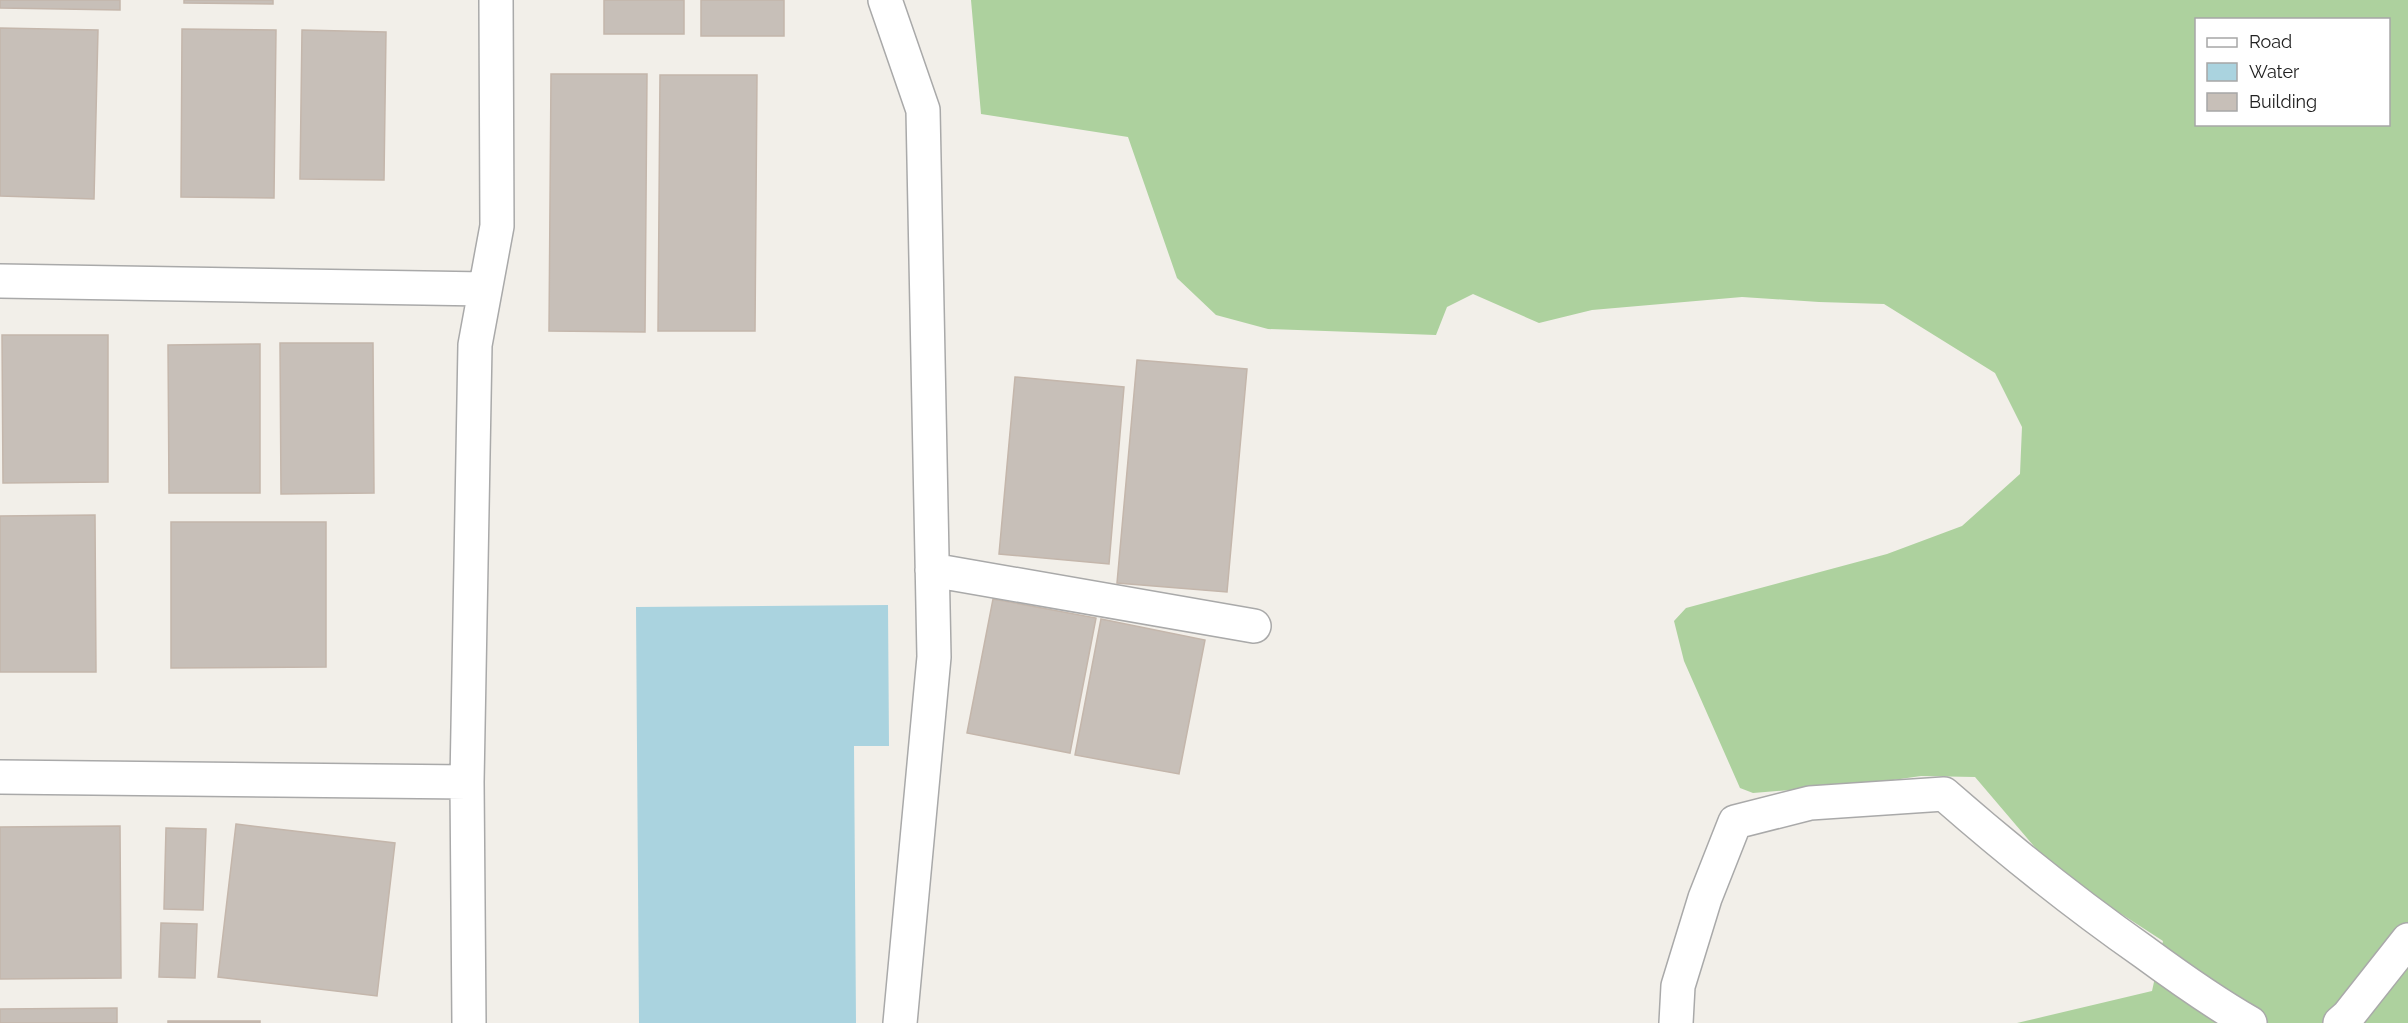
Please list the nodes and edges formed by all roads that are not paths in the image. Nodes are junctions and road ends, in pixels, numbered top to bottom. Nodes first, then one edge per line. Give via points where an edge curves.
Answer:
1 (496, 0) edge
2 (885, 0) edge
3 (0, 281) edge
4 (485, 289) junction
5 (932, 570) junction
6 (1254, 626) dead end
7 (0, 777) edge
8 (467, 782) junction
9 (2408, 940) edge
10 (469, 1023) edge
11 (900, 1023) edge
12 (1676, 1023) edge
13 (2250, 1023) edge
14 (2340, 1023) edge

1 - 4 street via 498,226
2 - 5 street via 922,110
3 - 4 street
4 - 8 street via 475,345
5 - 6 street
5 - 11 street via 934,657
7 - 8 street
8 - 10 street
9 - 14 street
12 - 13 street via 1678,986 1705,898 1735,822 1809,803 1944,794 2090,914 2215,1003

